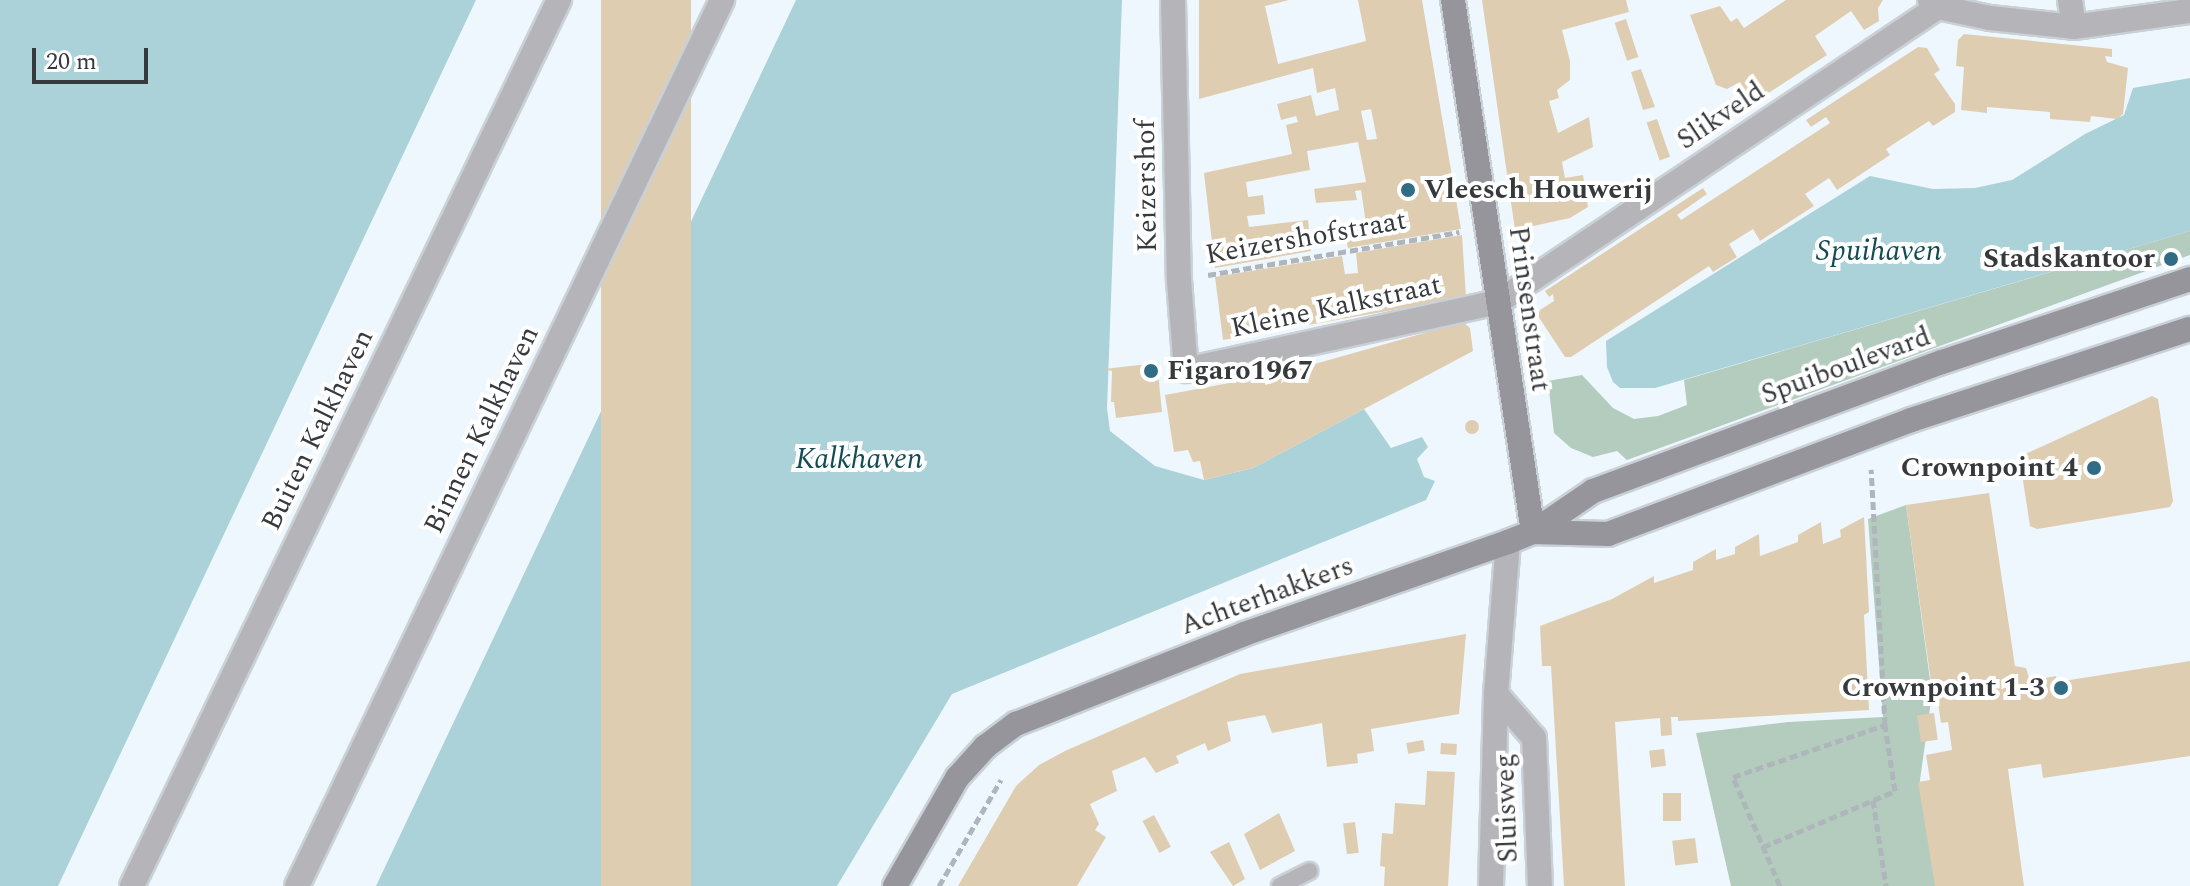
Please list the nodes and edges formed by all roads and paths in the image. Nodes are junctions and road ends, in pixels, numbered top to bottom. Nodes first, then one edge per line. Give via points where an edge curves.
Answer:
1 (559, 0) edge
2 (722, 0) edge
3 (1173, 0) edge
4 (1453, 0) edge
5 (2070, 0) edge
6 (1934, 4) edge
7 (2190, 11) edge
8 (2074, 27) junction
9 (1487, 228) junction
10 (2190, 279) edge
11 (1179, 280) junction
12 (1498, 302) junction
13 (2190, 329) edge
14 (1186, 370) joint
15 (1869, 436) junction
16 (1533, 532) junction
17 (1508, 542) junction
18 (1496, 694) junction
19 (1885, 725) junction
20 (1003, 777) dead end
21 (1873, 800) junction
22 (1763, 847) junction
23 (1309, 871) dead end
24 (132, 886) edge
25 (297, 886) edge
26 (895, 886) edge
27 (939, 886) edge
28 (1280, 886) edge
29 (1491, 886) edge
30 (1540, 886) edge
31 (1780, 886) edge
32 (1886, 886) edge

1 - 24 street, Buiten Kalkhaven
2 - 25 street, Binnen Kalkhaven
3 - 11 street, Keizershof
4 - 9 street, Prinsenstraat
5 - 8 street
6 - 8 street
6 - 12 street, Slikveld
7 - 8 street
9 - 11 path, Keizershofstraat
9 - 12 street, Prinsenstraat
10 - 16 street, Spuiboulevard via 1942,362 1593,491
11 - 14 street, Keizershof
12 - 14 street, Kleine Kalkstraat
12 - 16 street, Prinsenstraat
13 - 15 street, Spuiboulevard
15 - 16 street, Spuiboulevard via 1608,534
15 - 19 path
16 - 17 street, Spuiboulevard
17 - 18 street, Sluisweg
17 - 26 street, Achterhakkers via 1244,634 1016,724 957,778
18 - 29 street, Sluisweg
18 - 30 street, Sluisweg via 1534,738
19 - 21 path via 1895,791
19 - 22 path via 1733,777
20 - 27 path
21 - 22 path
21 - 32 path
22 - 31 path
23 - 28 lane

